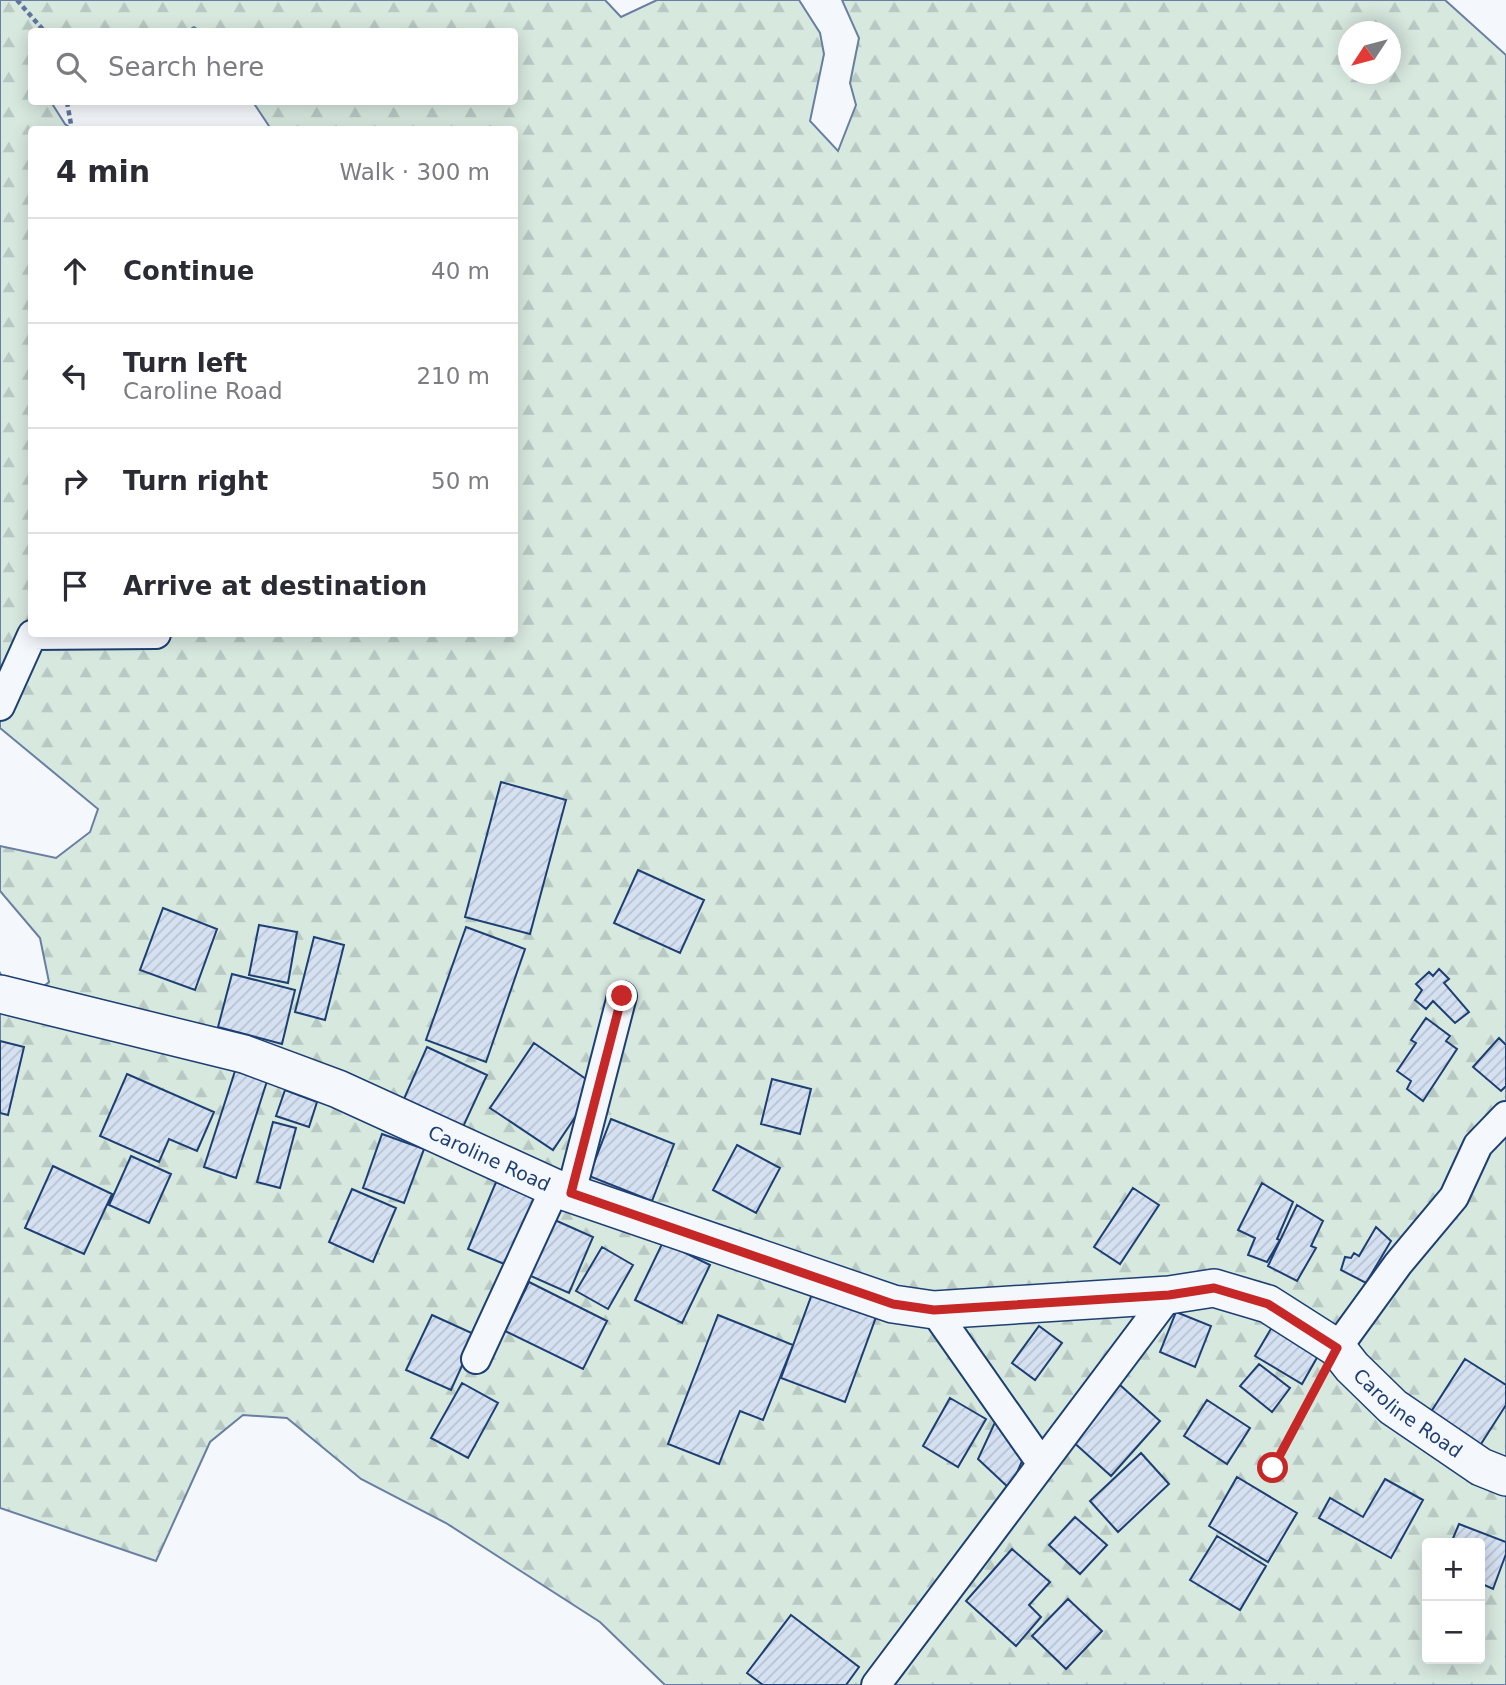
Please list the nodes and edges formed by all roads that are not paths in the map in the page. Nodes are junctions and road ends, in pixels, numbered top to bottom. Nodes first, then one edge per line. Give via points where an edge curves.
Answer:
1 (31, 637) edge
2 (0, 706) edge
3 (0, 994) edge
4 (622, 996) dead end
5 (1506, 1116) edge
6 (563, 1191) junction
7 (1169, 1295) junction
8 (934, 1310) junction
9 (1337, 1348) junction
10 (476, 1359) dead end
11 (1042, 1464) junction
12 (1506, 1477) edge
13 (876, 1685) edge

1 - 2 street
3 - 6 main road, Caroline Road via 244,1054 338,1089
4 - 6 street
5 - 9 street via 1478,1145 1454,1196
6 - 8 main road, Caroline Road via 893,1304
6 - 10 street
7 - 8 main road, Caroline Road
7 - 9 main road, Caroline Road via 1214,1288 1268,1304
7 - 11 street
8 - 11 street
9 - 12 main road, Caroline Road via 1393,1408 1481,1467
11 - 13 street

